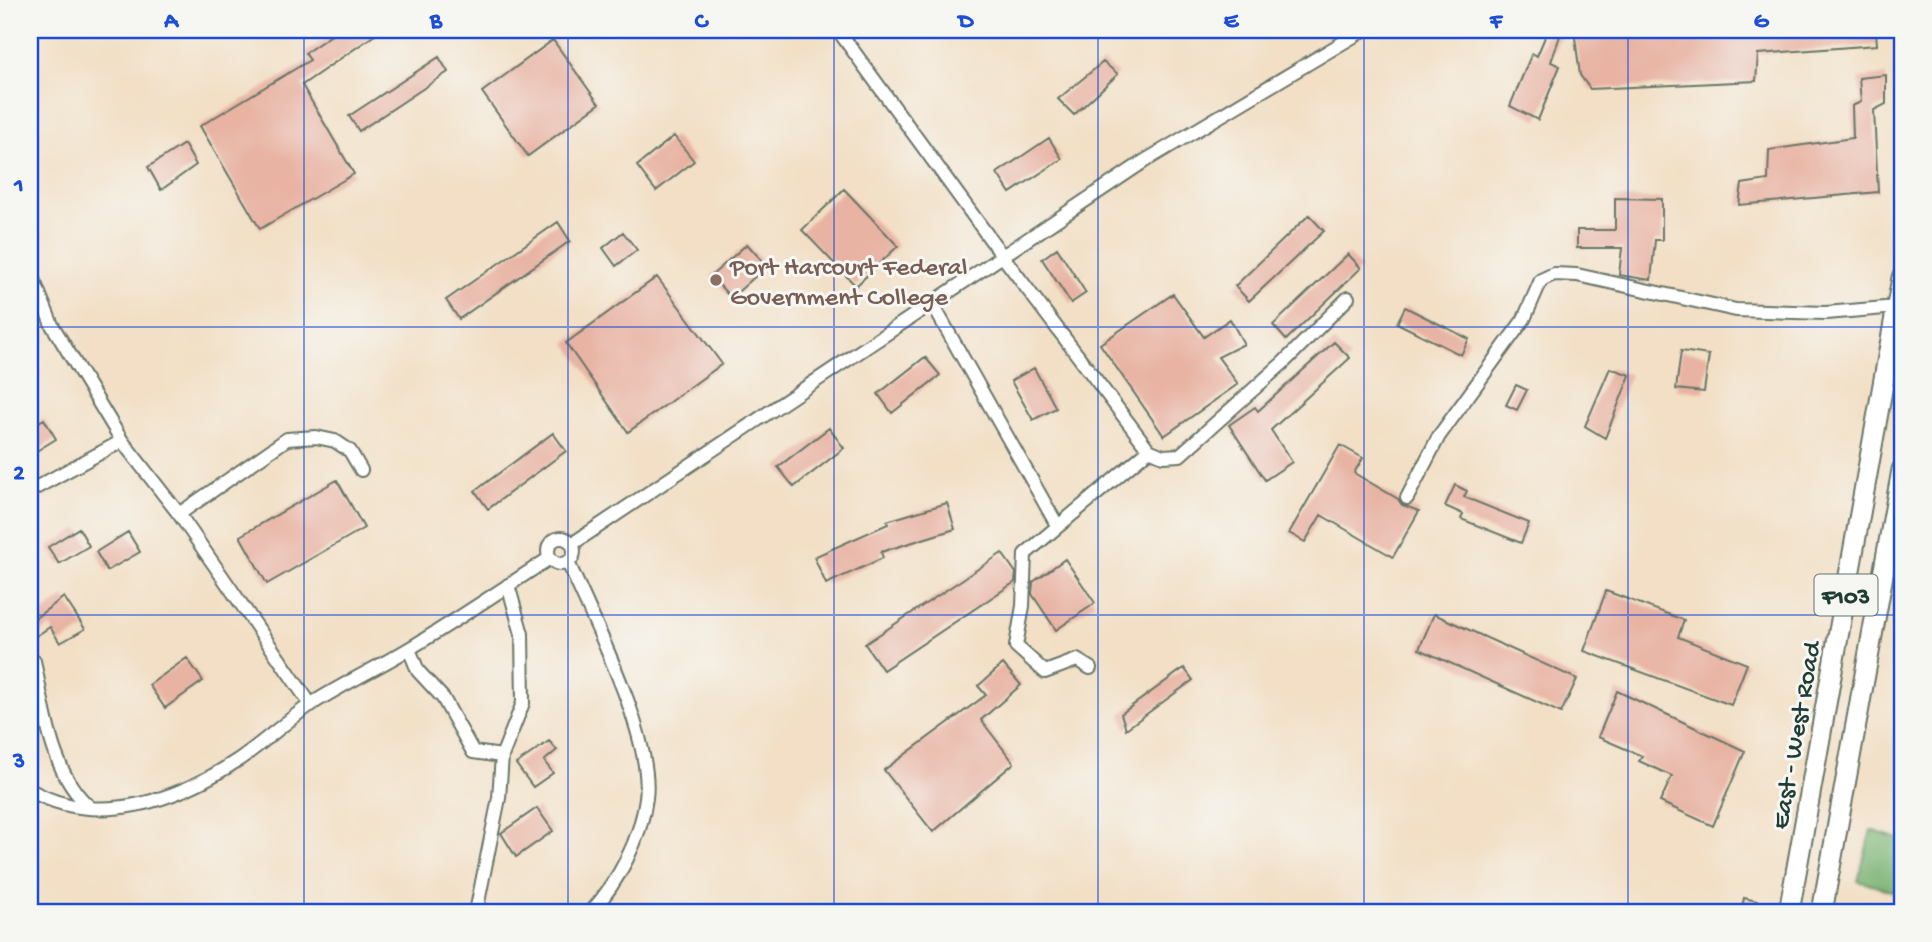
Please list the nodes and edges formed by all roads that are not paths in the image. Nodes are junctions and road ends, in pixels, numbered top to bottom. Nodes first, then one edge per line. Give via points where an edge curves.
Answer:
1 (838, 30) edge
2 (1364, 30) edge
3 (1004, 258) junction
4 (30, 271) edge
5 (1902, 278) edge
6 (1348, 298) dead end
7 (933, 305) junction
8 (1897, 307) junction
9 (122, 441) junction
10 (1149, 450) junction
11 (361, 470) dead end
12 (1902, 470) edge
13 (30, 491) edge
14 (1407, 498) dead end
15 (179, 514) junction
16 (1057, 526) junction
17 (572, 544) junction
18 (550, 558) junction
19 (568, 562) junction
20 (508, 585) junction
21 (409, 649) junction
22 (34, 661) dead end
23 (1090, 668) dead end
24 (311, 705) junction
25 (502, 756) junction
26 (30, 790) edge
27 (93, 809) junction
28 (476, 912) edge
29 (591, 912) edge
30 (1789, 912) edge
31 (1822, 912) edge

1 - 3 street
2 - 3 street via 1143,162
3 - 7 street
3 - 10 street
4 - 9 street via 52,325
5 - 8 main road, East - West Road / F103
6 - 10 street via 1180,455 1163,456
7 - 16 street
7 - 17 street
8 - 14 street via 1826,313 1736,310 1554,274 1541,280 1524,319 1439,436
8 - 30 main road, East - West Road / F103
9 - 13 street
9 - 15 street
10 - 16 street
11 - 15 street via 350,451 335,441 287,439
12 - 31 main road, F103
15 - 24 street
16 - 23 street via 1025,554 1016,646 1045,672 1077,660
17 - 18 street via 564,538 554,540 548,548
17 - 19 street via 574,554
18 - 19 street via 558,564
18 - 20 street
19 - 29 street via 632,715 646,773 647,797 639,828 623,864
20 - 21 street
20 - 25 street via 522,634 523,703
21 - 24 street
21 - 25 street via 418,671 443,698 473,752
22 - 27 street via 63,770 78,797
24 - 27 street via 238,760 181,791 127,807
25 - 28 street via 499,798
26 - 27 street via 62,804

